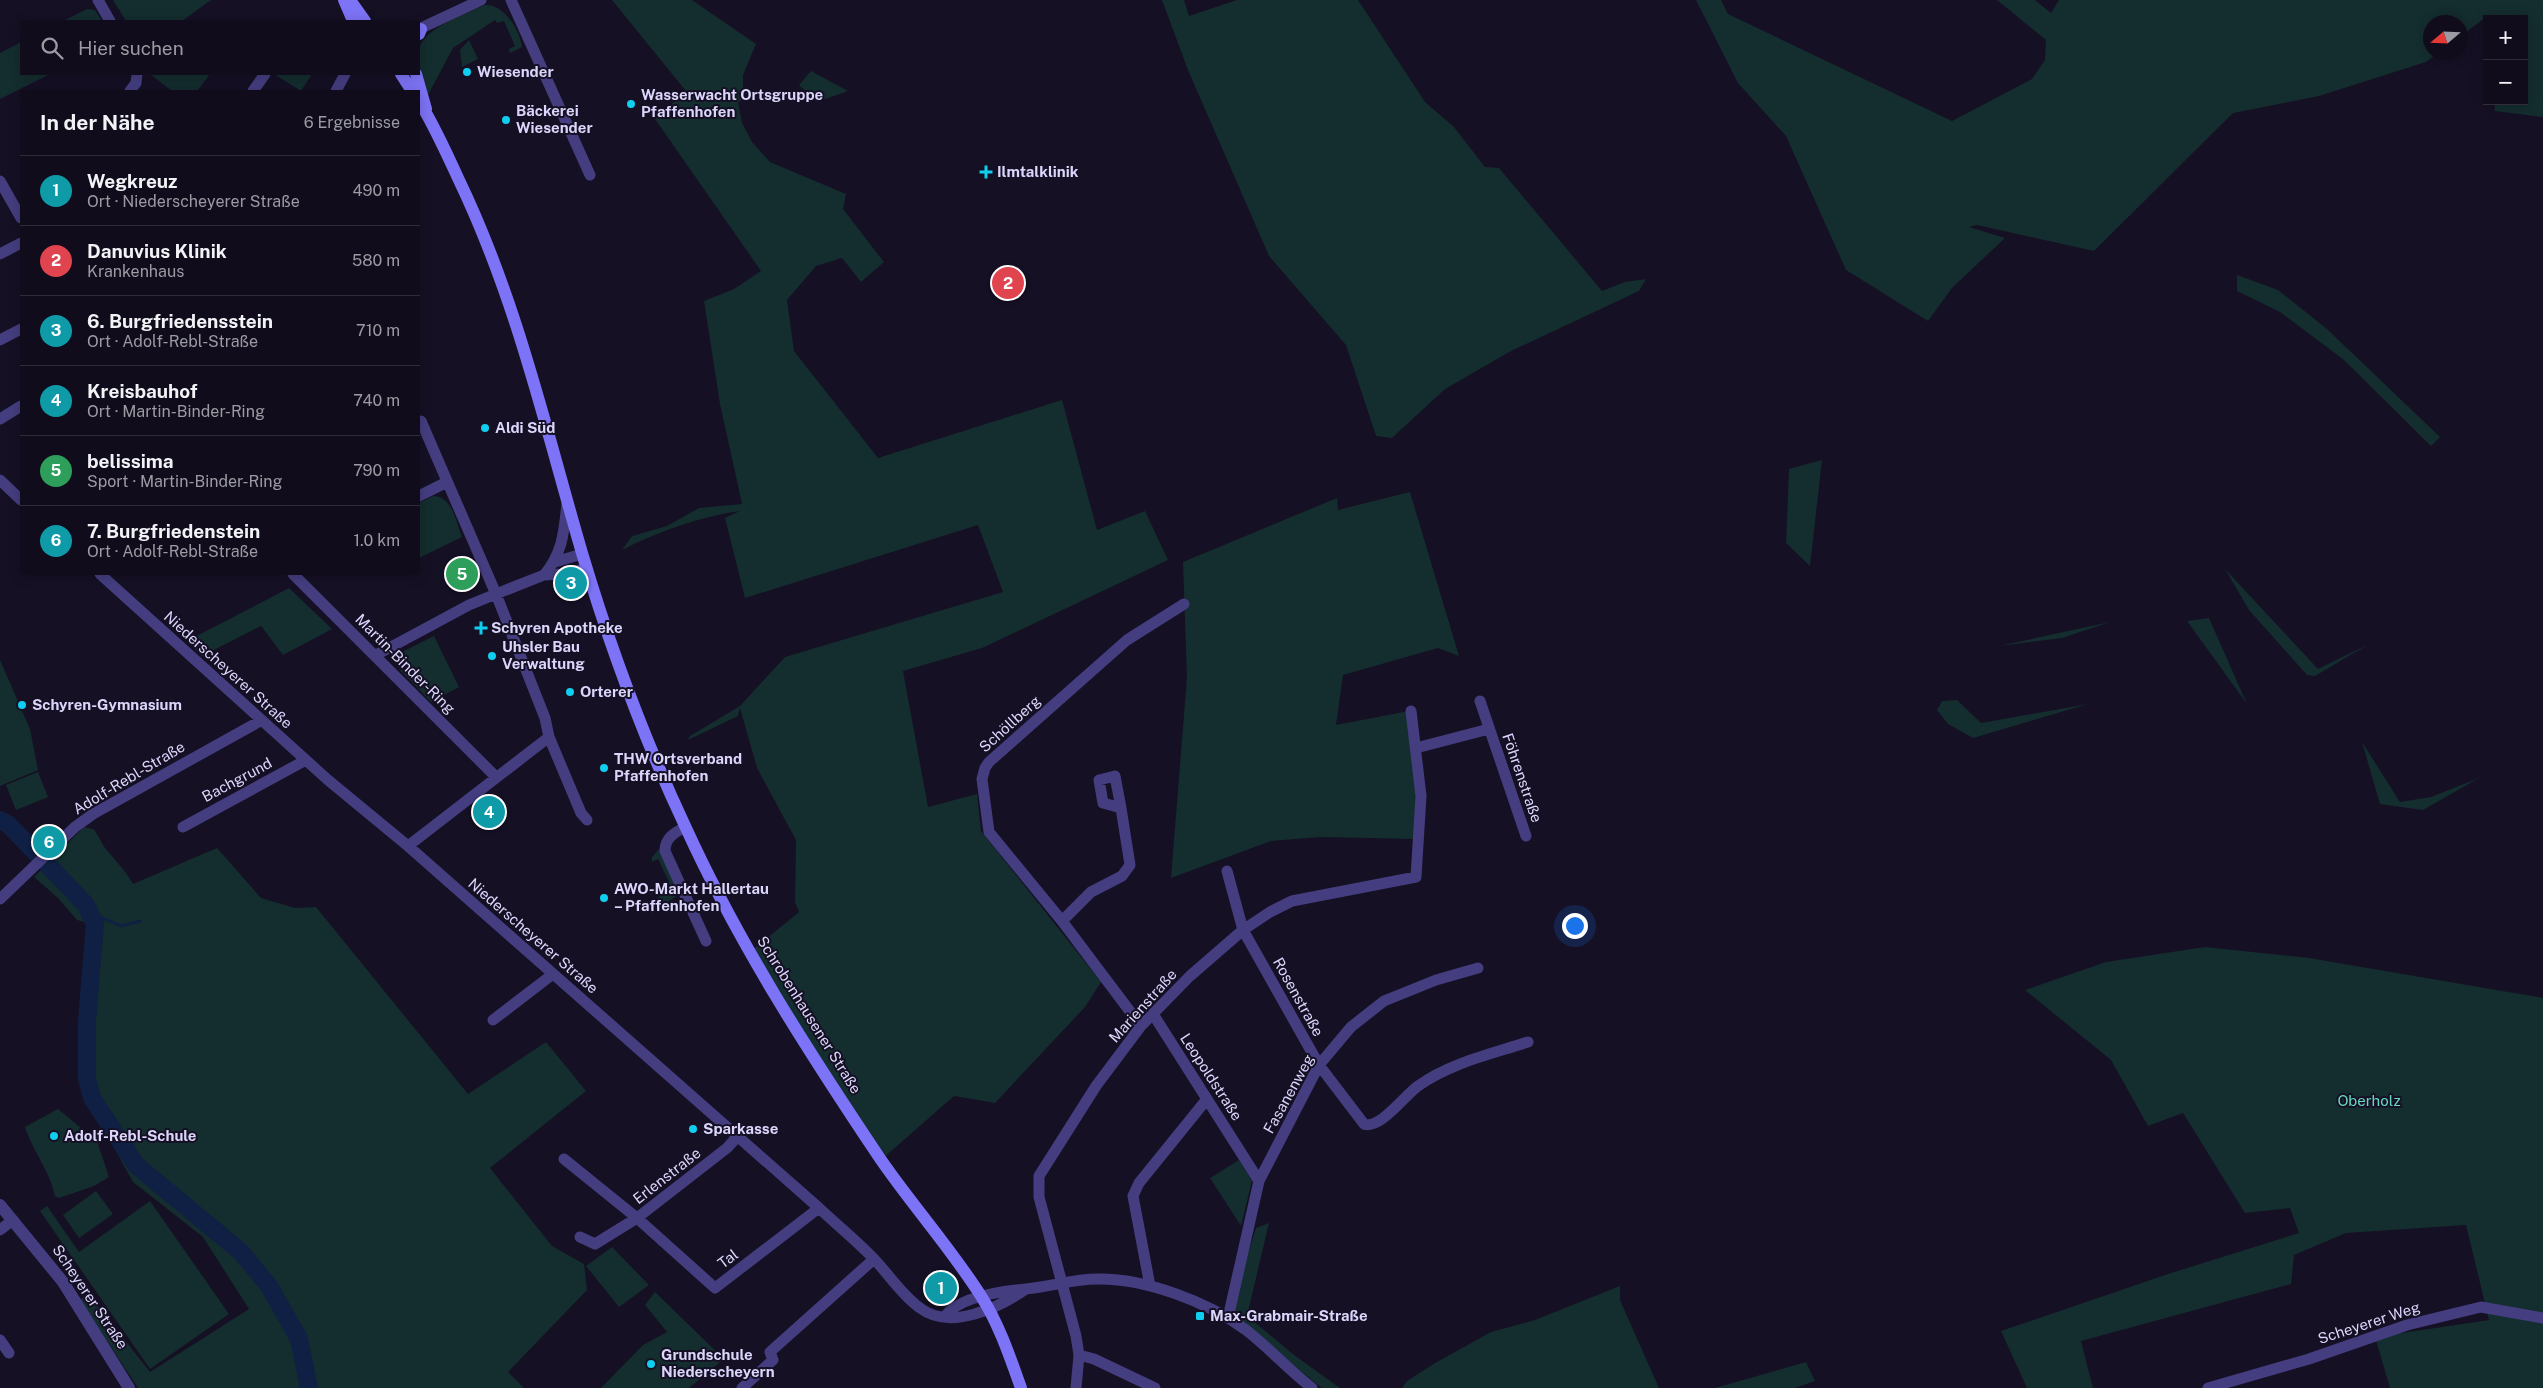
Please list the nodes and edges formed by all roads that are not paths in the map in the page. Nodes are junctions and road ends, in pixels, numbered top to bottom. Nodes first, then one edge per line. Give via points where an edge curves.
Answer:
1 (98, 0) edge
2 (344, 0) edge
3 (350, 0) edge
4 (481, 0) edge
5 (511, 0) edge
6 (109, 20) edge
7 (353, 20) edge
8 (365, 20) edge
9 (420, 30) edge
10 (137, 75) edge
11 (264, 75) edge
12 (346, 75) edge
13 (402, 75) edge
14 (416, 75) edge
15 (131, 90) edge
16 (254, 90) edge
17 (337, 90) edge
18 (411, 90) edge
19 (420, 103) edge
20 (427, 114) junction
21 (590, 175) dead end
22 (0, 181) edge
23 (20, 216) edge
24 (20, 244) edge
25 (0, 254) edge
26 (20, 330) edge
27 (0, 340) edge
28 (20, 407) edge
29 (0, 419) edge
30 (421, 421) dead end
31 (0, 480) edge
32 (447, 482) junction
33 (420, 496) edge
34 (20, 499) edge
35 (568, 501) junction
36 (582, 554) junction
37 (555, 562) junction
38 (587, 568) junction
39 (101, 575) edge
40 (294, 575) edge
41 (544, 575) junction
42 (496, 594) junction
43 (1184, 604) dead end
44 (376, 655) junction
45 (1480, 701) dead end
46 (1411, 710) dead end
47 (262, 720) junction
48 (1489, 729) junction
49 (549, 736) junction
50 (1416, 748) junction
51 (306, 760) junction
52 (496, 777) junction
53 (1121, 808) dead end
54 (587, 820) dead end
55 (182, 827) dead end
56 (685, 827) junction
57 (1526, 836) dead end
58 (408, 846) junction
59 (1227, 871) dead end
60 (0, 900) edge
61 (1062, 921) junction
62 (1244, 930) junction
63 (706, 941) dead end
64 (1478, 968) dead end
65 (553, 974) junction
66 (1152, 1014) junction
67 (493, 1020) dead end
68 (1141, 1026) junction
69 (1528, 1042) dead end
70 (1320, 1065) junction
71 (1207, 1099) junction
72 (737, 1137) junction
73 (564, 1159) dead end
74 (1259, 1181) junction
75 (0, 1205) edge
76 (819, 1208) junction
77 (636, 1218) junction
78 (12, 1220) junction
79 (0, 1230) edge
80 (580, 1237) dead end
81 (874, 1258) junction
82 (1063, 1282) junction
83 (1150, 1286) junction
84 (1026, 1289) junction
85 (981, 1296) junction
86 (988, 1308) junction
87 (945, 1316) junction
88 (1228, 1318) junction
89 (2543, 1318) edge
90 (0, 1340) edge
91 (9, 1353) dead end
92 (1079, 1355) junction
93 (1297, 1383) edge
94 (129, 1388) edge
95 (742, 1388) edge
96 (1021, 1388) edge
97 (1076, 1388) edge
98 (1156, 1388) edge
99 (1312, 1388) edge
100 (2208, 1388) edge

1 - 6 street
2 - 7 main road
3 - 8 main road
4 - 9 street
5 - 21 street
10 - 15 street
11 - 16 street
12 - 17 street
13 - 18 main road
14 - 20 main road
19 - 20 main road, Schrobenhausener Straße
20 - 35 main road, Schrobenhausener Straße via 498,268 523,340
22 - 23 street
24 - 25 street
26 - 27 street
28 - 29 street
30 - 32 street
31 - 34 street
32 - 33 street
32 - 42 street
35 - 36 main road, Schrobenhausener Straße
35 - 37 street
36 - 37 street
36 - 38 main road, Schrobenhausener Straße
37 - 41 street
38 - 41 street
38 - 56 main road, Schrobenhausener Straße via 624,682
39 - 47 street, Niederscheyerer Straße
40 - 44 street, Martin-Binder-Ring
41 - 42 street
42 - 44 street
42 - 49 street via 545,718
43 - 61 street, Schöllberg via 1127,640 984,768 982,779 990,832
44 - 52 street, Martin-Binder-Ring
45 - 48 street, Föhrenstraße
46 - 50 street
47 - 51 street, Niederscheyerer Straße
47 - 60 street, Adolf-Rebl-Straße via 99,810 75,827
48 - 50 street, Föhrenstraße
48 - 57 street, Föhrenstraße
49 - 52 street
49 - 54 street via 581,813
50 - 62 street, Marienstraße via 1421,796 1416,877 1292,901
51 - 55 street, Bachgrund
51 - 58 street, Niederscheyerer Straße
52 - 58 street
53 - 61 street via 1130,865 1128,872 1091,892
56 - 63 street via 669,838 665,851
56 - 85 main road, Schrobenhausener Straße via 781,1005 881,1160
58 - 65 street, Niederscheyerer Straße
59 - 62 street, Rosenstraße
61 - 68 street, Schöllberg
62 - 66 street, Marienstraße
62 - 70 street, Rosenstraße
64 - 70 street, Fasanenweg via 1436,980 1384,1001 1351,1027
65 - 67 street
65 - 72 street, Niederscheyerer Straße
66 - 68 street, Marienstraße
66 - 71 street, Leopoldstraße
68 - 82 street, Marienstraße via 1096,1086 1039,1176 1039,1197
69 - 70 street, Rosenstraße via 1435,1076 1413,1090 1381,1121 1366,1125
70 - 74 street, Fasanenweg
71 - 74 street, Leopoldstraße
71 - 83 street via 1135,1190 1134,1204
72 - 76 street, Niederscheyerer Straße
72 - 77 street, Erlenstraße
73 - 77 street, Tal
74 - 88 street, Fasanenweg
75 - 78 street, Scheyerer Straße
76 - 77 street, Tal via 715,1288
76 - 81 street, Niederscheyerer Straße
77 - 80 street via 595,1244
78 - 79 street
78 - 94 street, Scheyerer Straße via 64,1282
81 - 87 street, Niederscheyerer Straße via 900,1290 921,1309 932,1316
81 - 95 street via 770,1352 773,1360
82 - 83 street via 1098,1278
82 - 84 street
82 - 92 street, Marienstraße
83 - 88 street
84 - 85 street via 1008,1289
84 - 86 street
85 - 86 main road, Schrobenhausener Straße
85 - 87 street via 950,1310
86 - 87 street, Niederscheyerer Straße via 952,1319
86 - 96 main road, Schrobenhausener Straße
88 - 93 street via 1248,1331
89 - 100 street, Scheyerer Weg via 2481,1307 2407,1325 2310,1359
90 - 91 street
92 - 97 street, Marienstraße
92 - 98 street via 1094,1358
93 - 99 street

